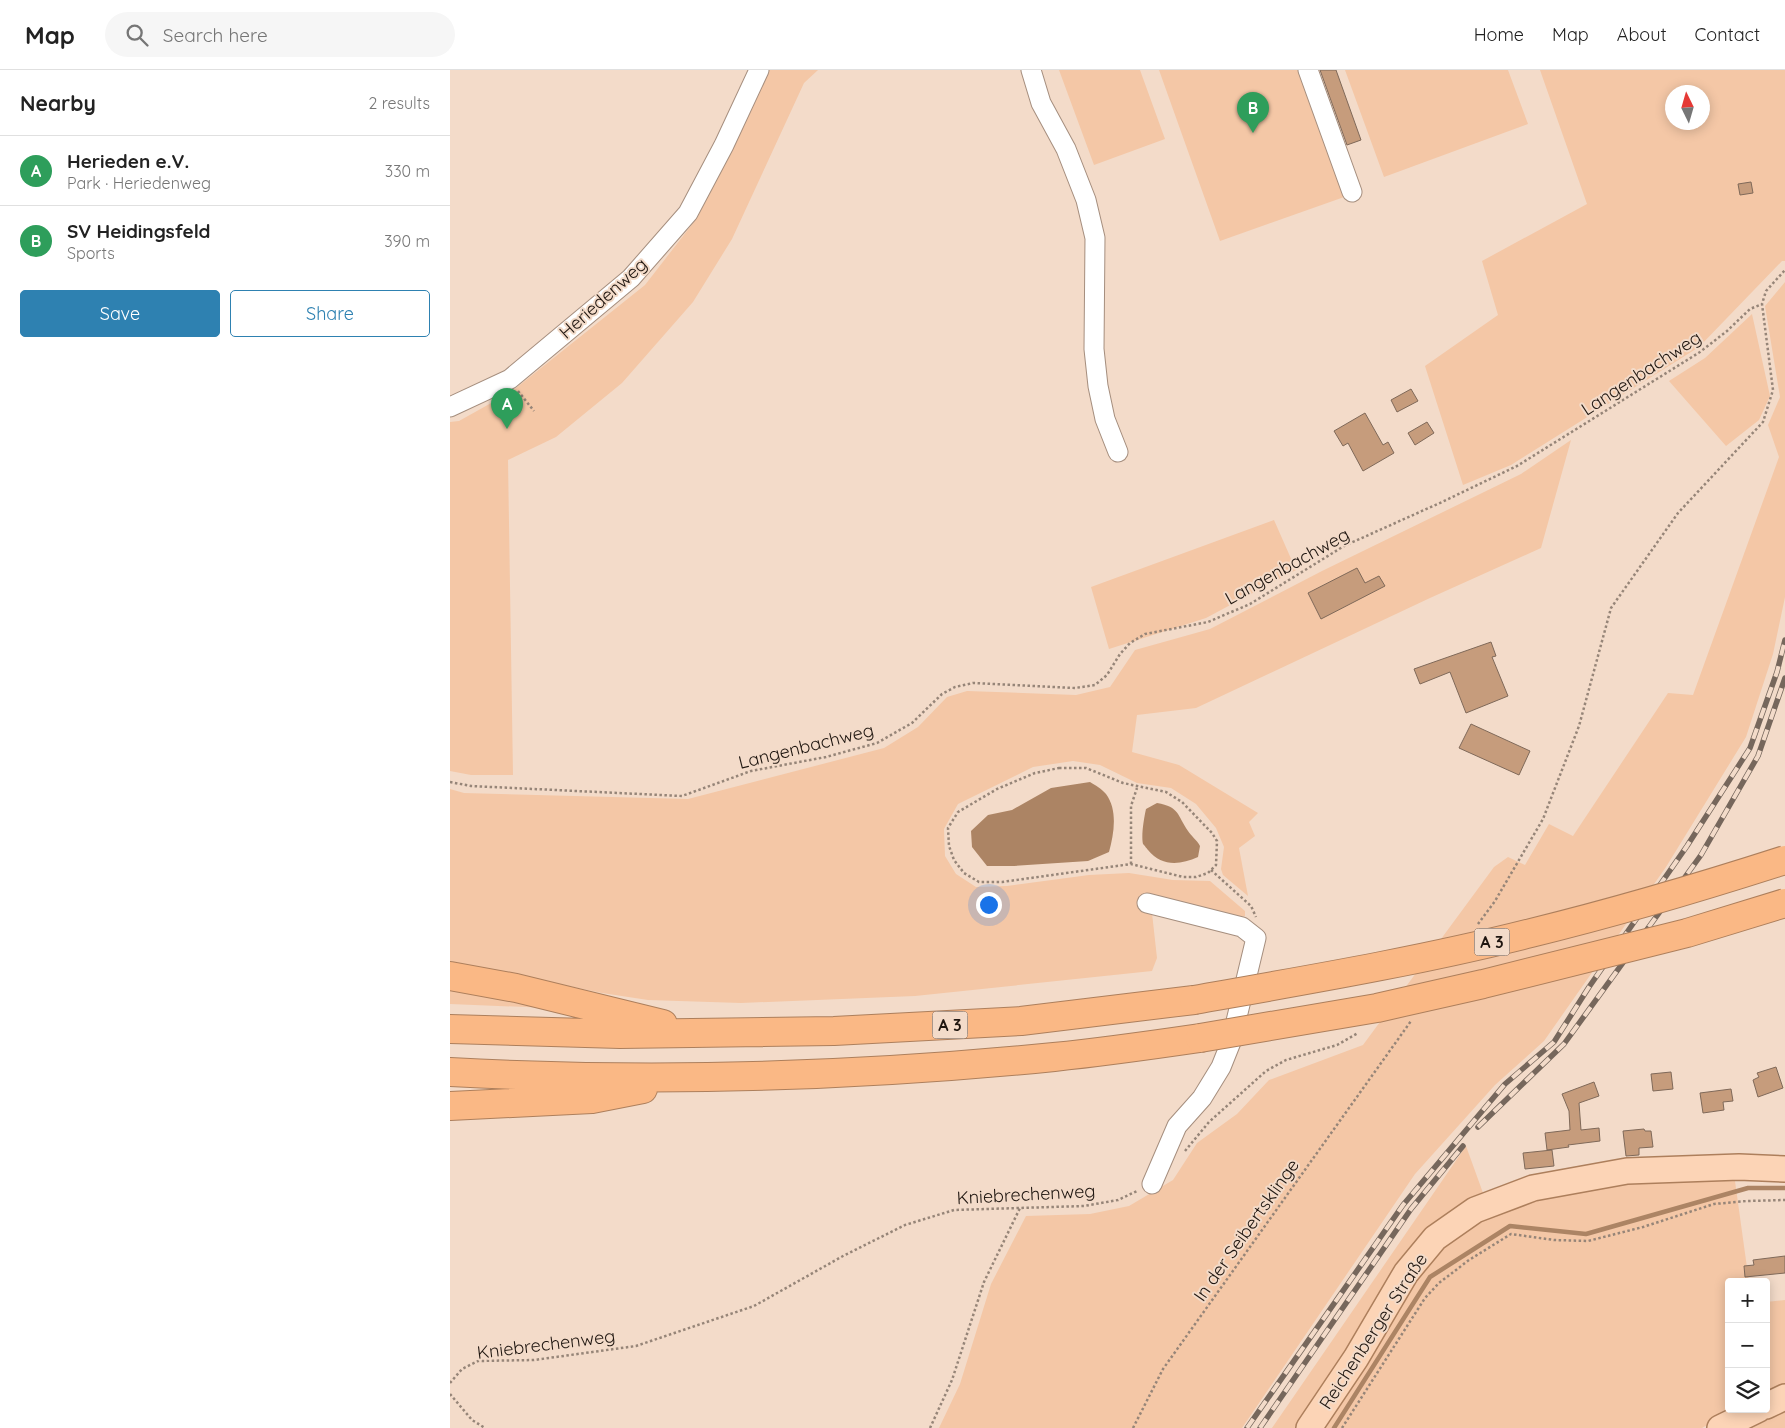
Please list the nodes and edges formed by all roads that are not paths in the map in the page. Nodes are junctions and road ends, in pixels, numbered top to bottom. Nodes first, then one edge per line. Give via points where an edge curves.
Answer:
1 (759, 70) edge
2 (1031, 70) edge
3 (1308, 70) edge
4 (1352, 192) dead end
5 (450, 407) edge
6 (1118, 452) dead end
7 (1785, 860) edge
8 (1147, 903) dead end
9 (1785, 903) edge
10 (450, 976) edge
11 (450, 1029) edge
12 (706, 1034) junction
13 (450, 1072) edge
14 (704, 1078) junction
15 (450, 1106) edge
16 (1785, 1168) edge
17 (1152, 1184) road end
18 (1785, 1397) edge
19 (1770, 1404) edge
20 (1752, 1413) edge
21 (1309, 1428) edge
22 (1720, 1428) edge

1 - 5 street, Heriedenweg via 688,213 631,278 510,379
2 - 6 street via 1042,103 1066,149 1086,200 1096,238 1094,349 1105,419
3 - 4 street
7 - 12 highway, A 3, bridge via 1677,894 1530,934 1370,969 1194,1000 1021,1021
8 - 17 street via 1242,928 1256,938 1222,1067 1202,1098 1177,1126
9 - 14 highway, A 3, bridge via 1687,932 1473,986 1377,1008 1200,1038 1054,1057 902,1070
10 - 12 highway via 516,988
11 - 12 highway, A 3
13 - 14 highway, A 3
14 - 15 highway, A 3 via 592,1100
16 - 21 main road, Reichenberger Straße via 1627,1171 1533,1188 1476,1210 1436,1238 1406,1273 1356,1358
18 - 19 main road
20 - 22 main road

